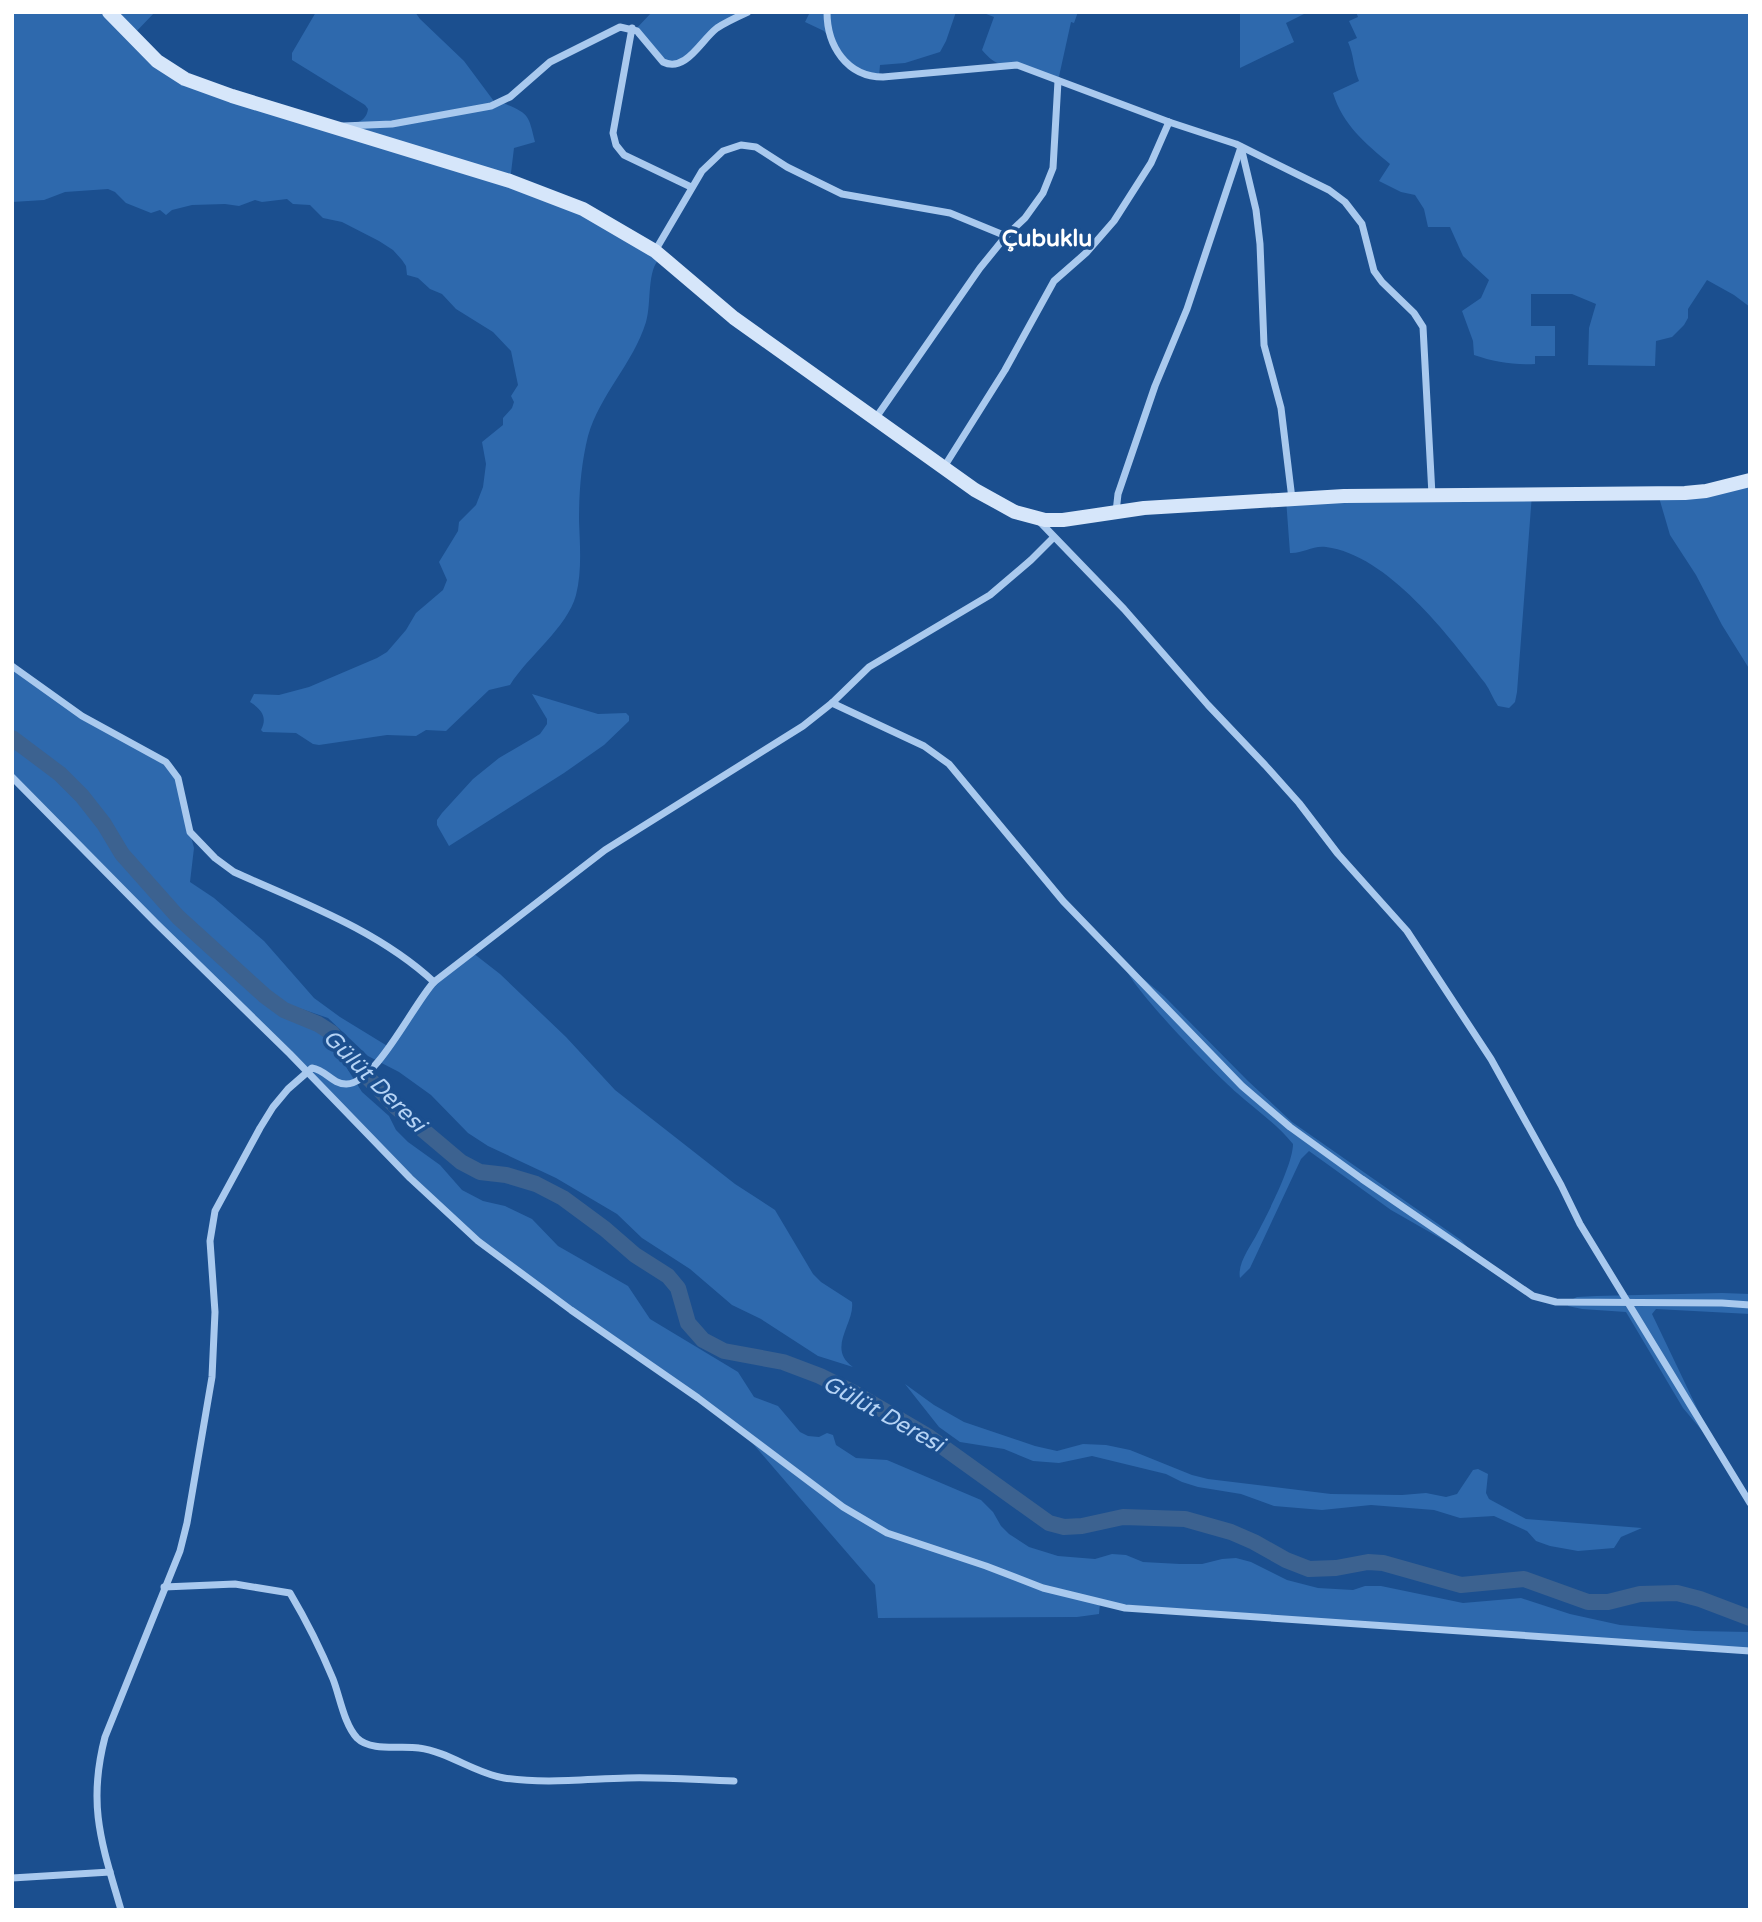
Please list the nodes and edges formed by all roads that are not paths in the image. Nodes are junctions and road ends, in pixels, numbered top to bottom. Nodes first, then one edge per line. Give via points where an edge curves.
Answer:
1 (109, 12) edge
2 (748, 12) edge
3 (827, 12) edge
4 (632, 28) junction
5 (1058, 81) junction
6 (1168, 122) junction
7 (335, 126) junction
8 (1241, 146) junction
9 (691, 187) junction
10 (1006, 236) junction
11 (655, 251) junction
12 (875, 419) junction
13 (944, 468) junction
14 (1750, 480) edge
15 (1432, 495) junction
16 (1292, 499) junction
17 (1116, 512) junction
18 (1037, 519) junction
19 (1054, 538) junction
20 (12, 666) edge
21 (832, 704) junction
22 (12, 777) edge
23 (434, 982) junction
24 (307, 1071) junction
25 (1629, 1302) junction
26 (1750, 1305) edge
27 (1750, 1503) edge
28 (164, 1587) junction
29 (1750, 1651) edge
30 (734, 1781) dead end
31 (110, 1872) junction
32 (12, 1878) edge
33 (121, 1910) edge

1 - 7 street via 157,61 185,79
2 - 4 street via 717,28 675,65 663,62
3 - 5 street via 833,46 850,66 866,75 1008,65
4 - 7 street via 614,29 550,62 510,97 491,106 392,124
4 - 9 street via 613,133 615,145 629,158
5 - 6 street
5 - 10 street via 1056,149 1049,181 1026,218
6 - 8 street
6 - 13 street via 1151,163 1114,221 1054,281
7 - 11 street via 548,194
8 - 15 street via 1345,202 1362,224 1374,271 1423,327
8 - 16 street via 1256,210 1264,345 1280,408
8 - 17 street via 1118,494
9 - 10 street via 723,151 748,145 842,194 950,213
9 - 11 street
10 - 12 street
11 - 12 street via 734,318
12 - 13 street
13 - 18 street via 998,504
14 - 15 street via 1685,493
15 - 16 street
16 - 17 street
17 - 18 street
18 - 19 street
19 - 21 street via 990,595 869,667
19 - 25 street via 1265,765 1407,931 1490,1059 1580,1224
20 - 23 street via 82,716 166,762 178,778 190,832 215,858 234,872 373,937
21 - 23 street via 605,850
21 - 25 street via 924,746 949,764 1063,901 1242,1086 1290,1127 1532,1296 1556,1302
22 - 24 street
23 - 24 street via 380,1060 360,1080 344,1084 320,1070
24 - 28 street via 273,1107 215,1211 212,1377 187,1523
24 - 29 street via 478,1241 843,1507 887,1533 1044,1588 1125,1608
25 - 26 street
25 - 27 street
28 - 30 street via 235,1584 290,1593 326,1664 349,1726 361,1742 422,1748 506,1778
28 - 31 street via 97,1767 97,1818
31 - 32 street
31 - 33 street

